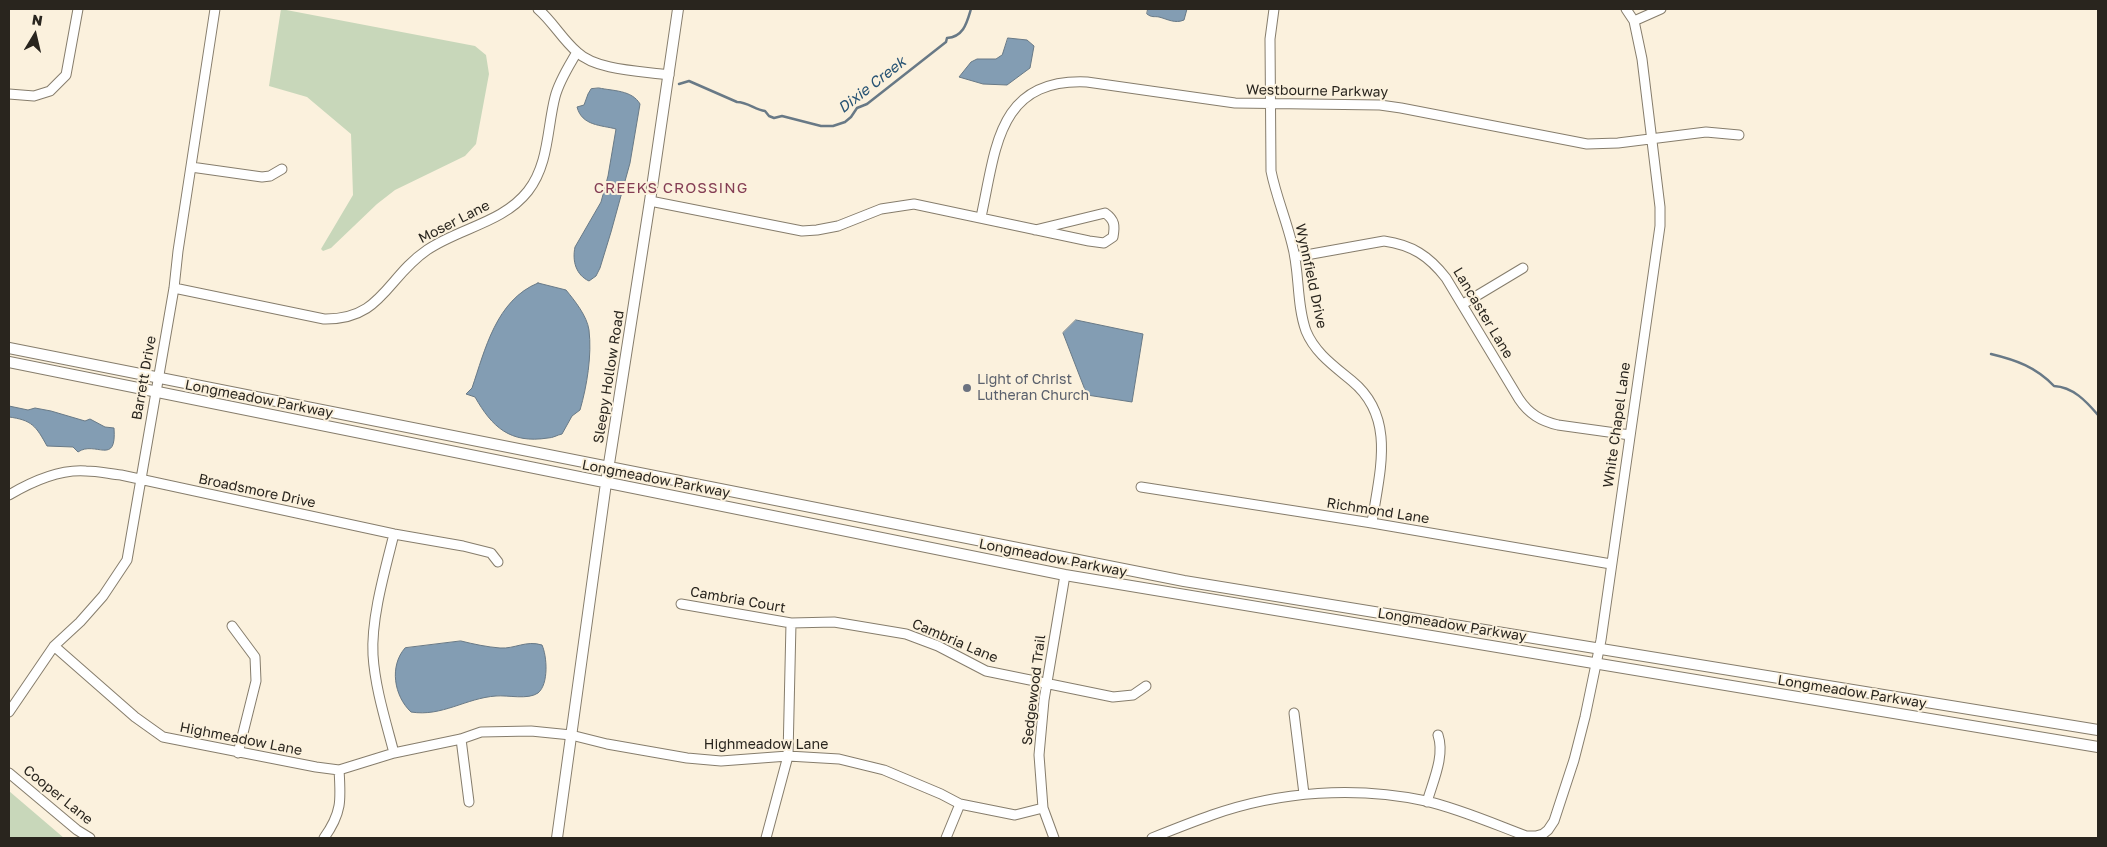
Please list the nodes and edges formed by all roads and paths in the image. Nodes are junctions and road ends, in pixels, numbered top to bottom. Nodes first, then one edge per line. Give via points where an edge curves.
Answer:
1 (78, 9) edge
2 (215, 9) edge
3 (538, 9) edge
4 (678, 9) edge
5 (1274, 9) edge
6 (1626, 9) edge
7 (1661, 9) edge
8 (1634, 21) junction
9 (577, 52) junction
10 (669, 75) junction
11 (9, 94) edge
12 (1269, 104) junction
13 (1739, 135) dead end
14 (1653, 139) junction
15 (191, 167) junction
16 (282, 169) dead end
17 (650, 201) junction
18 (981, 217) junction
19 (1035, 230) junction
20 (1295, 257) junction
21 (1523, 268) dead end
22 (174, 288) junction
23 (1463, 304) junction
24 (9, 348) edge
25 (9, 362) edge
26 (157, 377) junction
27 (155, 391) junction
28 (1630, 435) junction
29 (609, 468) junction
30 (140, 480) junction
31 (606, 483) junction
32 (1141, 487) dead end
33 (9, 495) edge
34 (1372, 523) junction
35 (394, 534) junction
36 (498, 562) dead end
37 (1611, 564) junction
38 (1065, 575) junction
39 (681, 604) dead end
40 (791, 623) junction
41 (232, 626) dead end
42 (54, 646) junction
43 (1599, 649) junction
44 (1596, 663) junction
45 (1047, 685) junction
46 (1146, 686) dead end
47 (9, 712) edge
48 (1294, 713) dead end
49 (2098, 730) edge
50 (1438, 735) dead end
51 (571, 736) junction
52 (461, 739) junction
53 (2098, 747) edge
54 (238, 753) junction
55 (394, 753) junction
56 (788, 756) junction
57 (339, 770) junction
58 (9, 773) edge
59 (1304, 794) junction
60 (469, 802) dead end
61 (1427, 802) junction
62 (960, 804) junction
63 (1043, 808) junction
64 (1543, 836) edge
65 (90, 838) edge
66 (324, 838) edge
67 (556, 838) edge
68 (766, 838) edge
69 (946, 838) edge
70 (1054, 838) edge
71 (1152, 838) edge

1 - 11 street via 67,69 62,79 42,94
2 - 15 street, Barrett Drive
3 - 9 street
4 - 10 street, Sleepy Hollow Road
5 - 12 street, Wynnfield Drive
6 - 8 street, White Chapel Lane
7 - 8 street
8 - 14 street, White Chapel Lane
9 - 10 street via 602,64
9 - 22 street, Moser Lane via 555,96 543,161 528,191 499,214 441,241 414,259 379,298 359,314 324,319
10 - 17 street, Sleepy Hollow Road
12 - 14 street, Westbourne Parkway via 1380,105 1587,144
12 - 18 street, Westbourne Parkway via 1235,103 1087,82 1070,81 1043,88 1024,99 1007,116 997,141
12 - 20 street, Wynnfield Drive via 1271,171
13 - 14 street, Westbourne Parkway via 1706,132
14 - 28 street, White Chapel Lane via 1660,226
15 - 16 street via 262,177
15 - 22 street, Barrett Drive
17 - 18 street via 802,231 838,226 900,205 914,204
17 - 29 street, Sleepy Hollow Road
18 - 19 street
19 - 19 street via 1104,243 1113,237 1114,226 1112,218 1105,213
20 - 23 street, Lancaster Lane via 1367,243 1397,243 1434,262
20 - 34 street, Wynnfield Drive via 1306,330 1315,347 1362,389 1380,421 1383,441
21 - 23 street
22 - 26 street, Barrett Drive
23 - 28 street, Lancaster Lane via 1519,399 1534,416 1547,423
24 - 26 street, Longmeadow Parkway
25 - 27 street, Longmeadow Parkway
26 - 27 street, Barrett Drive
26 - 29 street, Longmeadow Parkway
27 - 30 street, Barrett Drive
27 - 31 street, Longmeadow Parkway
28 - 37 street, White Chapel Lane
29 - 31 street, Sleepy Hollow Road
29 - 43 street, Longmeadow Parkway via 1174,579
30 - 33 street, Broadsmore Drive via 84,471 57,474
30 - 35 street, Broadsmore Drive
30 - 42 street, Barrett Drive via 127,560 103,596
31 - 38 street, Longmeadow Parkway
31 - 51 street, Sleepy Hollow Road
32 - 34 street, Richmond Lane
34 - 37 street, Richmond Lane
35 - 36 street, Broadsmore Drive via 491,553
35 - 55 street via 382,586 373,655
37 - 43 street, White Chapel Lane
38 - 44 street, Longmeadow Parkway
38 - 45 street, Sedgewood Trail
39 - 40 street, Cambria Court
40 - 45 street, Cambria Lane via 834,622 906,634 938,646 986,671
40 - 56 street
41 - 54 street via 255,656 256,681
42 - 47 street, Barrett Drive
42 - 54 street, Highmeadow Lane via 164,738
43 - 44 street, White Chapel Lane
43 - 49 street, Longmeadow Parkway
44 - 53 street, Longmeadow Parkway
44 - 64 street, White Chapel Lane via 1581,734 1563,796 1554,821
45 - 46 street, Cambria Lane via 1113,697 1133,695
45 - 63 street, Sedgewood Trail via 1039,755
48 - 59 street
50 - 61 street via 1439,759
51 - 52 street, Highmeadow Lane via 530,731 481,732
51 - 56 street, Highmeadow Lane via 687,758 721,761
51 - 67 street, Sleepy Hollow Road
52 - 55 street, Highmeadow Lane
52 - 60 street
54 - 57 street, Highmeadow Lane
55 - 57 street, Highmeadow Lane
56 - 62 street, Highmeadow Lane via 839,759 869,765
56 - 68 street
57 - 66 street via 341,801 337,818
58 - 65 street, Cooper Lane
59 - 61 street via 1362,793
59 - 71 street via 1213,814
61 - 64 street via 1526,836
62 - 63 street, Highmeadow Lane via 1015,815
62 - 69 street
63 - 70 street, Sedgewood Trail

